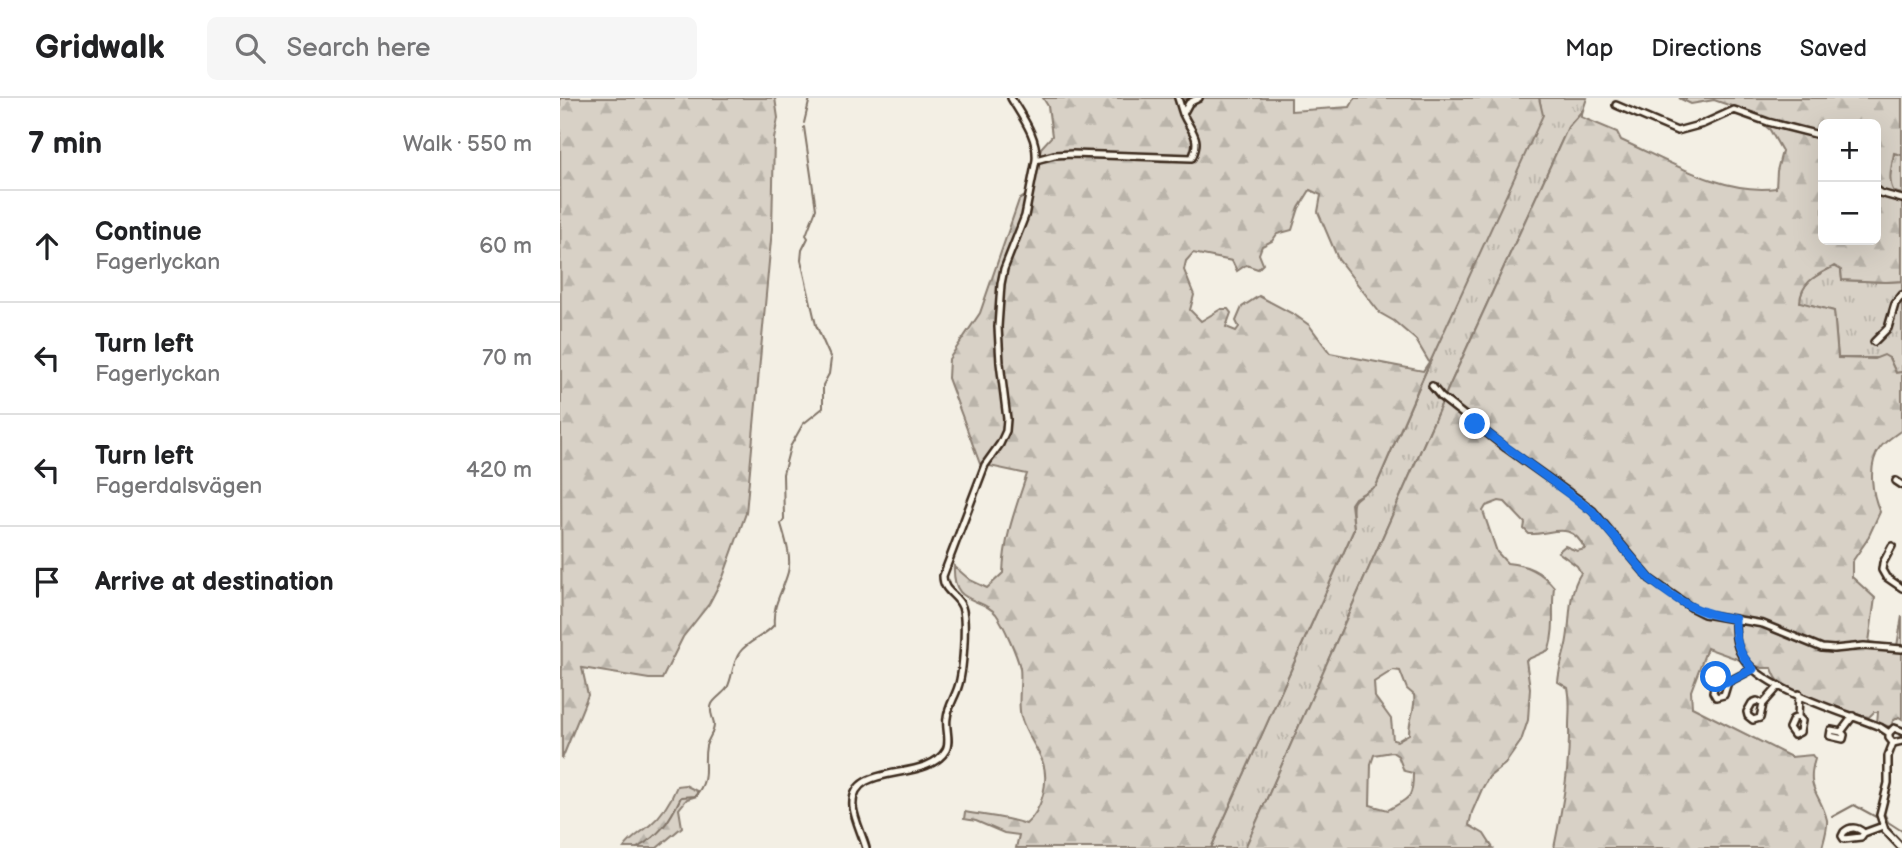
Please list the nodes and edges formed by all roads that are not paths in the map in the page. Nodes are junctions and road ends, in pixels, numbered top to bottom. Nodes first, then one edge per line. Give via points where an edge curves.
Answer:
1 (1011, 98) edge
2 (1178, 98) edge
3 (1199, 98) edge
4 (1616, 106) dead end
5 (1183, 114) junction
6 (1818, 135) edge
7 (1036, 160) junction
8 (1881, 194) edge
9 (1902, 199) edge
10 (1902, 295) edge
11 (1874, 342) dead end
12 (1432, 386) dead end
13 (1896, 481) dead end
14 (1902, 485) edge
15 (1892, 546) dead end
16 (1902, 588) edge
17 (1735, 619) junction
18 (1902, 649) edge
19 (1753, 669) junction
20 (1728, 682) dead end
21 (1779, 686) junction
22 (1799, 694) junction
23 (1763, 704) dead end
24 (1853, 716) junction
25 (1798, 717) dead end
26 (1902, 731) edge
27 (1841, 732) dead end
28 (1889, 733) junction
29 (1902, 741) edge
30 (1893, 743) junction
31 (1883, 826) junction
32 (1864, 833) dead end
33 (866, 848) edge
34 (1902, 848) edge

1 - 7 street via 1035,143
2 - 5 street
3 - 5 street via 1189,103
4 - 6 street via 1674,131 1694,128 1734,110
5 - 7 street via 1197,140 1192,158 1072,154
7 - 33 street via 1025,216 1001,285 998,327 1006,431 985,465 943,576 945,587 962,606 963,619 961,670 947,719 946,748 922,766 871,778 858,786 853,809
8 - 9 street
10 - 11 street via 1888,328
12 - 17 street via 1592,511 1660,587 1704,614
13 - 14 street
15 - 16 street via 1881,570
17 - 18 street via 1763,624 1822,648
17 - 19 street via 1736,644
19 - 20 street
19 - 21 street
21 - 22 street
21 - 23 street
22 - 24 street
22 - 25 street
24 - 27 street
24 - 28 street
26 - 28 street via 1895,728
28 - 30 street
29 - 30 street
30 - 31 street via 1880,815
31 - 32 street
31 - 34 street

